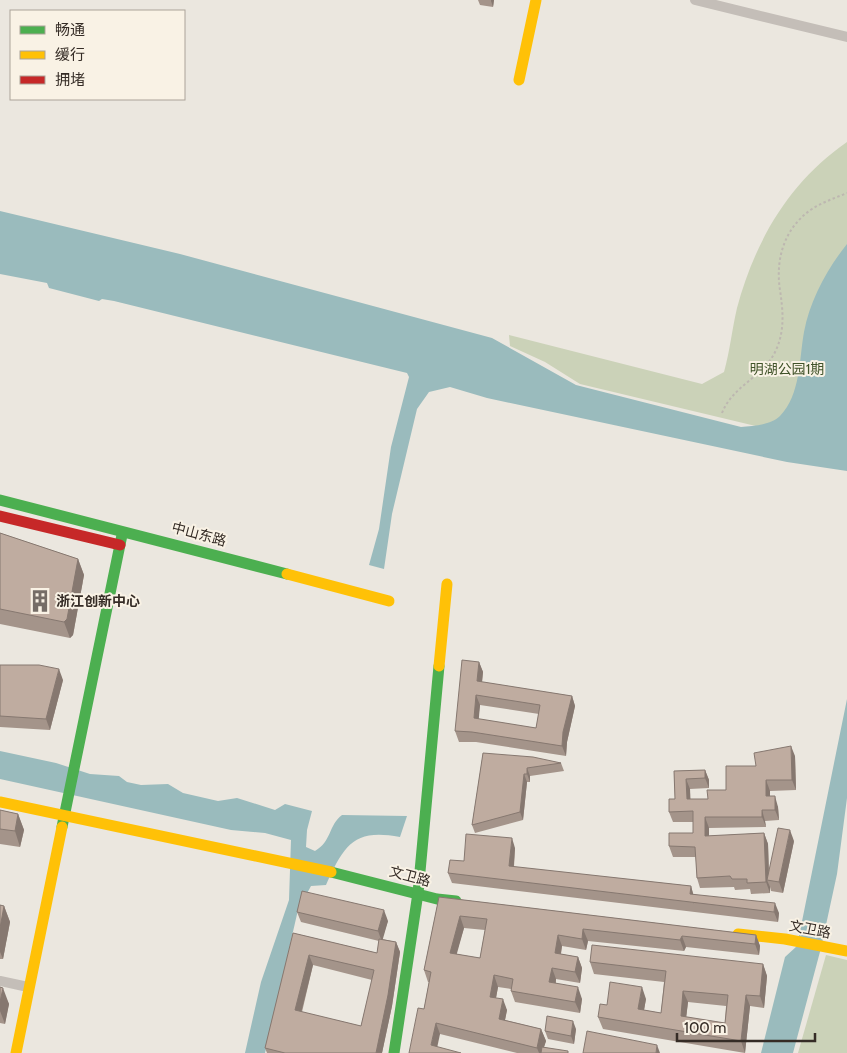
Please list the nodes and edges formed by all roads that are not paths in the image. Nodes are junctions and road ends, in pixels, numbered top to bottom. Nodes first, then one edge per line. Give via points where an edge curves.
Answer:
1 (536, 0) edge
2 (694, 0) edge
3 (847, 36) edge
4 (519, 80) dead end
5 (0, 500) edge
6 (0, 516) edge
7 (123, 530) junction
8 (120, 545) junction
9 (447, 584) dead end
10 (389, 601) dead end
11 (0, 802) edge
12 (65, 816) junction
13 (418, 893) junction
14 (466, 902) edge
15 (727, 932) edge
16 (847, 952) edge
17 (0, 981) edge
18 (28, 987) junction
19 (16, 1053) edge
20 (394, 1053) edge

1 - 4 street
2 - 3 street
5 - 7 street, 中山东路
6 - 8 street
7 - 8 street
7 - 10 street, 中山东路
8 - 12 street
9 - 13 street
11 - 12 street, 文卫路
12 - 13 street, 文卫路
12 - 18 street
13 - 14 street, 文卫路
13 - 20 street
15 - 16 street, 文卫路 via 785,939
17 - 18 street
18 - 19 street

